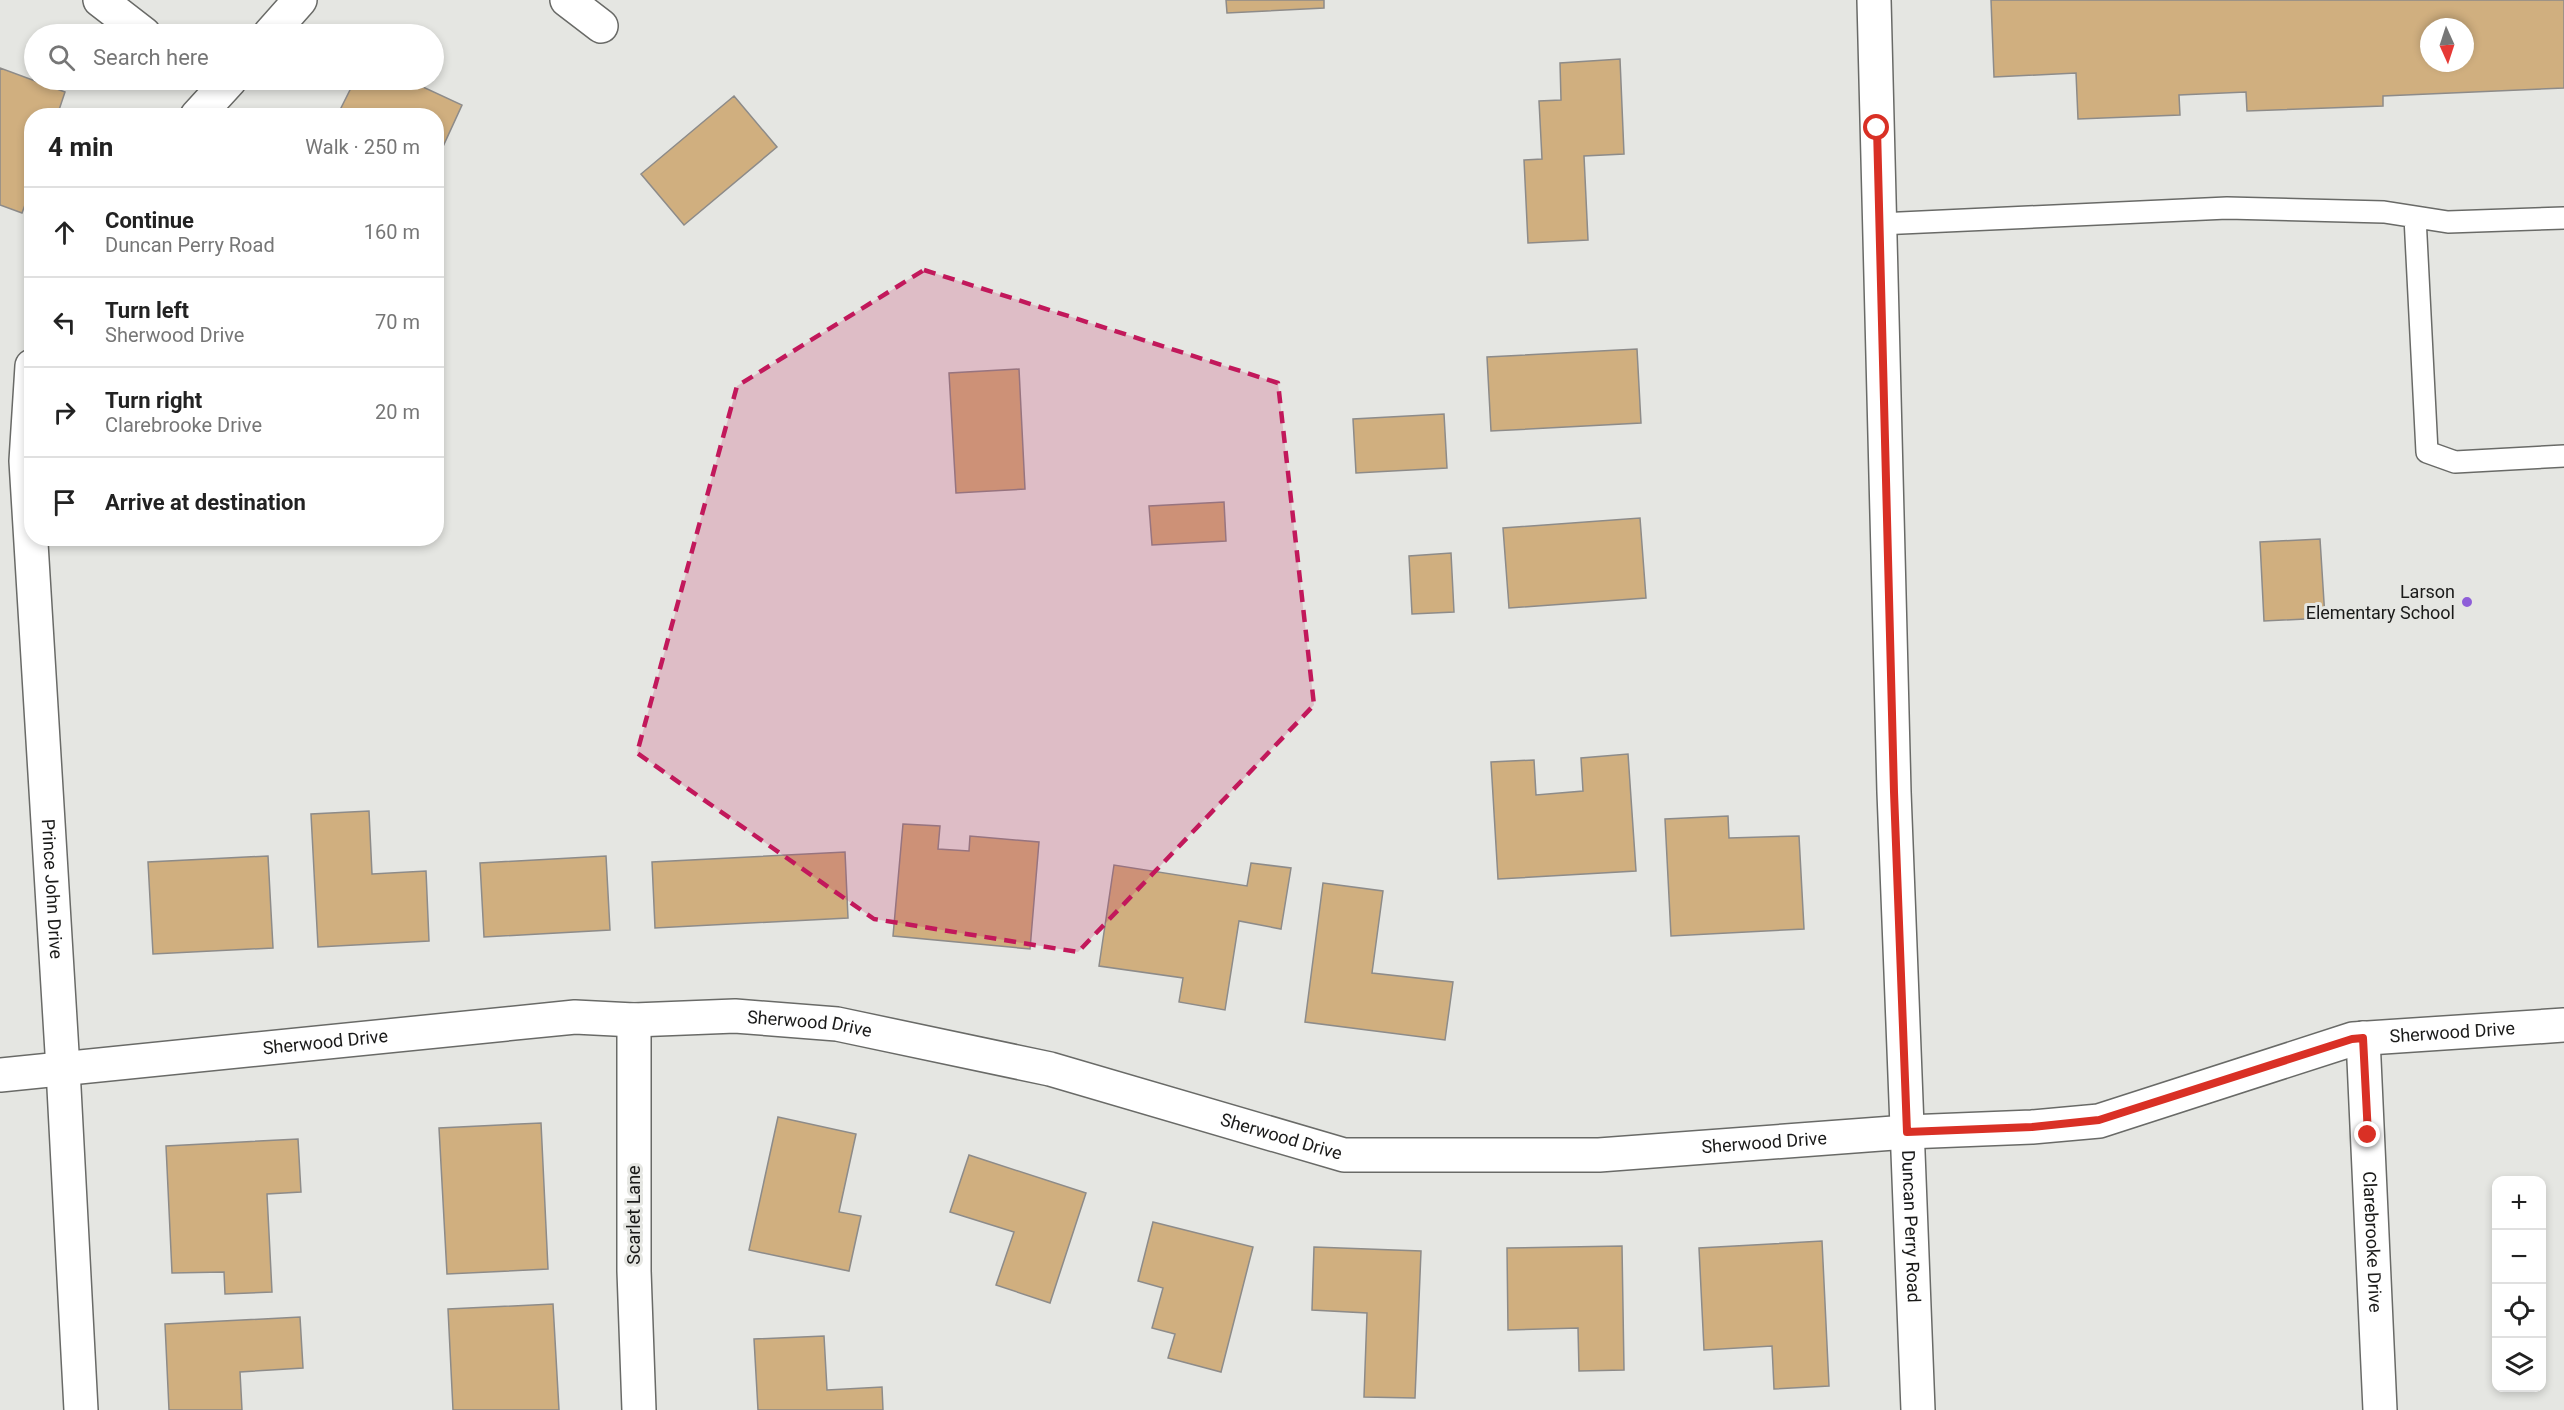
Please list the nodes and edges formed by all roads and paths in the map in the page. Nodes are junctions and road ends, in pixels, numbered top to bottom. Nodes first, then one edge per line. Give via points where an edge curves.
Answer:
1 (100, 0) edge
2 (300, 0) edge
3 (567, 0) edge
4 (1874, 0) edge
5 (131, 24) edge
6 (279, 24) edge
7 (601, 26) dead end
8 (2415, 217) junction
9 (2564, 218) edge
10 (1879, 224) junction
11 (24, 406) edge
12 (2564, 456) edge
13 (13, 462) edge
14 (634, 1020) junction
15 (2564, 1025) edge
16 (2363, 1038) junction
17 (63, 1069) junction
18 (0, 1075) edge
19 (1907, 1132) junction
20 (81, 1410) edge
21 (639, 1410) edge
22 (1918, 1410) edge
23 (2380, 1410) edge

1 - 5 street
2 - 6 street
3 - 7 street
4 - 10 street, Duncan Perry Road
8 - 9 lane via 2448,222
8 - 10 lane via 2384,212 2227,208
8 - 12 lane via 2427,452 2455,462
10 - 19 street, Duncan Perry Road
11 - 13 street, Prince John Drive
13 - 17 street, Prince John Drive
14 - 17 street, Sherwood Drive via 575,1017
14 - 19 street, Sherwood Drive via 735,1016 837,1024 1050,1069 1344,1155 1599,1155
14 - 21 street, Scarlet Lane via 634,1271
15 - 16 street, Sherwood Drive
16 - 19 street, Sherwood Drive via 2099,1120
16 - 23 street, Clarebrooke Drive
17 - 18 street, Sherwood Drive
17 - 20 street, Prince John Drive
19 - 22 street, Duncan Perry Road

